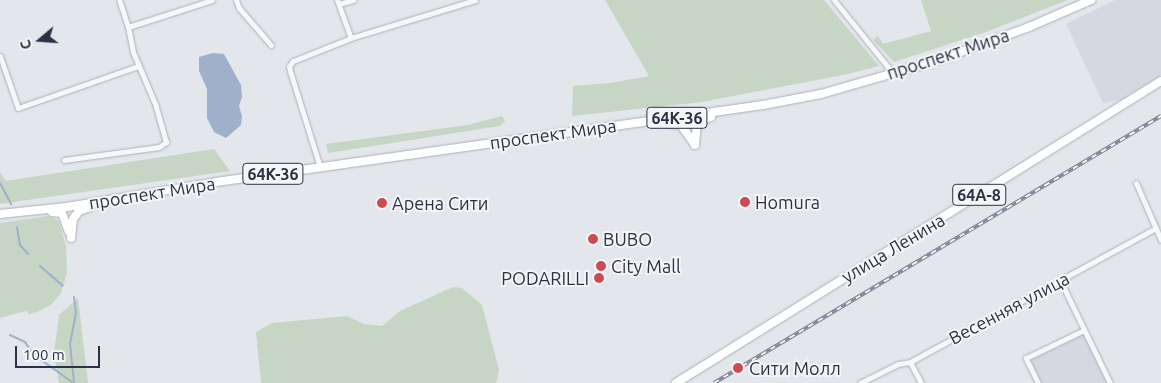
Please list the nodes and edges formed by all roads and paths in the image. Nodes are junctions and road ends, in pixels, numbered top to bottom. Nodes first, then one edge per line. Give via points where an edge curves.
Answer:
1 (119, 0) edge
2 (212, 0) edge
3 (236, 0) edge
4 (353, 0) edge
5 (475, 0) edge
6 (834, 0) edge
7 (1092, 0) edge
8 (338, 2) edge
9 (128, 27) junction
10 (351, 38) junction
11 (271, 45) dead end
12 (0, 56) edge
13 (138, 66) junction
14 (893, 74) junction
15 (1161, 81) edge
16 (733, 110) junction
17 (686, 116) junction
18 (639, 123) junction
19 (696, 146) junction
20 (64, 160) dead end
21 (320, 167) junction
22 (1136, 183) dead end
23 (120, 198) junction
24 (67, 207) junction
25 (25, 212) junction
26 (0, 214) edge
27 (1156, 228) junction
28 (72, 238) junction
29 (1161, 240) edge
30 (1060, 280) junction
31 (1084, 330) junction
32 (910, 362) junction
33 (676, 383) edge
34 (860, 383) edge
35 (921, 383) edge
36 (1038, 383) edge
37 (1110, 383) edge

1 - 9 street
2 - 9 street
3 - 11 street via 239,8
4 - 8 street
5 - 10 street
6 - 14 street
7 - 14 main road, проспект Мира / 64К-36 via 1029,27
8 - 10 street
9 - 13 street
10 - 21 street via 293,61 289,66
12 - 13 street via 18,108
13 - 20 street via 156,106 166,142 159,146
14 - 16 main road, проспект Мира / 64К-36 via 821,94
15 - 33 main road, улица Ленина / 64А-8
16 - 17 main road, проспект Мира / 64К-36
16 - 19 main road via 697,122
17 - 18 main road, проспект Мира / 64К-36
17 - 19 main road
18 - 19 main road via 681,125
18 - 21 main road, проспект Мира / 64К-36
21 - 23 main road, проспект Мира / 64К-36
22 - 27 street
23 - 24 main road, проспект Мира / 64К-36
23 - 28 main road via 110,204 79,211 73,219
24 - 25 main road, проспект Мира / 64К-36
24 - 28 main road
25 - 26 main road, проспект Мира / 64К-36
25 - 28 main road via 62,213
27 - 29 street
27 - 30 street, Весенняя улица
30 - 31 street
30 - 32 street, Весенняя улица
31 - 36 street via 1026,358
31 - 37 street
32 - 34 street, Весенняя улица via 898,364
32 - 35 street

